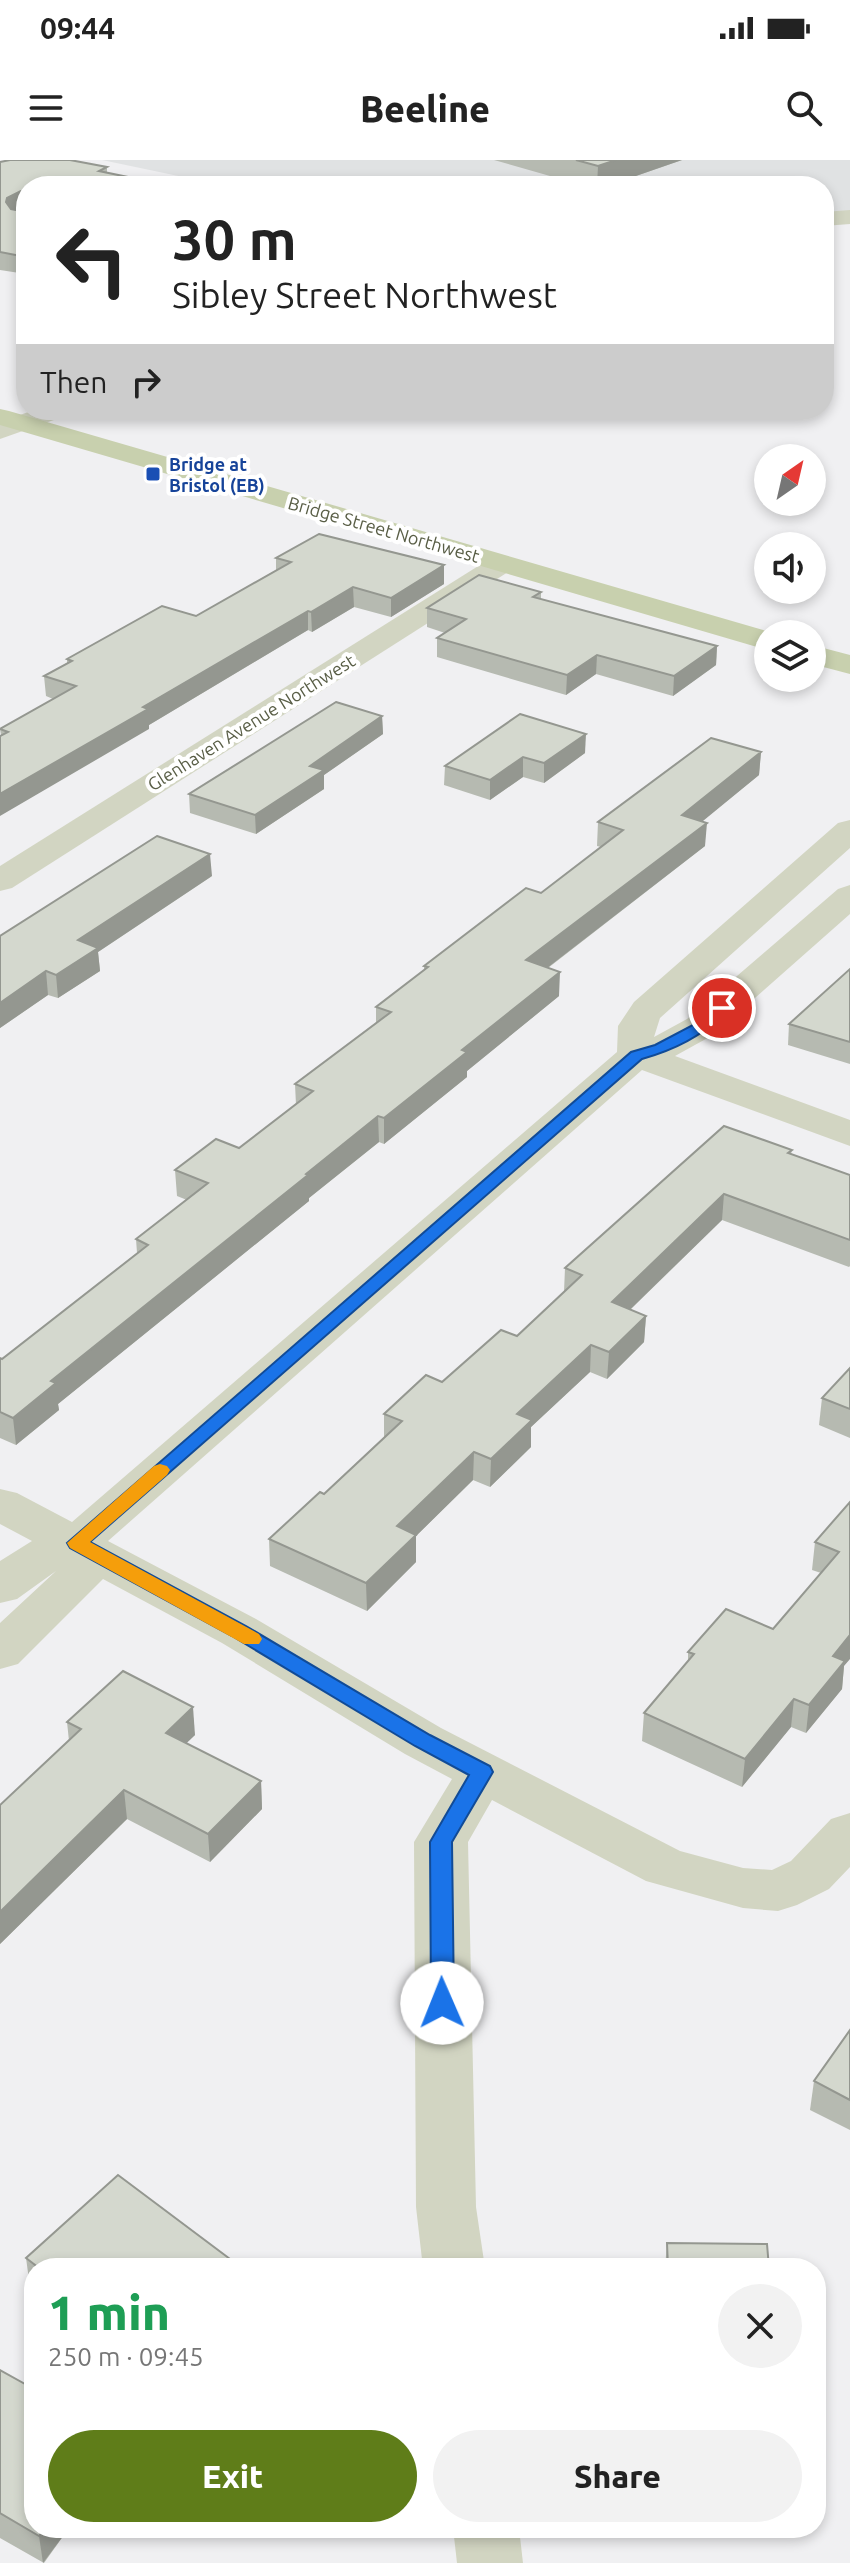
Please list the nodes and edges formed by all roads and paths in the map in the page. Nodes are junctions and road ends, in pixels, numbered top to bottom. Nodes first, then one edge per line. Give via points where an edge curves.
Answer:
1 (7, 424) edge
2 (501, 564) junction
3 (754, 637) edge
4 (826, 658) edge
5 (850, 665) edge
6 (850, 830) edge
7 (0, 881) edge
8 (850, 896) edge
9 (636, 1055) junction
10 (850, 1134) edge
11 (0, 1504) edge
12 (77, 1543) junction
13 (0, 1587) edge
14 (0, 1652) edge
15 (482, 1772) junction
16 (850, 1833) edge
17 (453, 2258) edge
18 (487, 2538) edge
19 (490, 2563) edge

1 - 2 main road, Bridge Street Northwest
2 - 3 main road, Bridge Street Northwest
2 - 7 street, Glenhaven Avenue Northwest
4 - 5 main road
6 - 9 street via 647,1010 637,1022
8 - 9 street via 700,1027 660,1049
9 - 10 street
9 - 12 street
11 - 12 street
12 - 13 street via 55,1547
12 - 14 street via 81,1575
12 - 15 street
15 - 16 street via 665,1867 743,1888 778,1891 810,1875
15 - 17 street via 441,1842 446,2207
18 - 19 street

